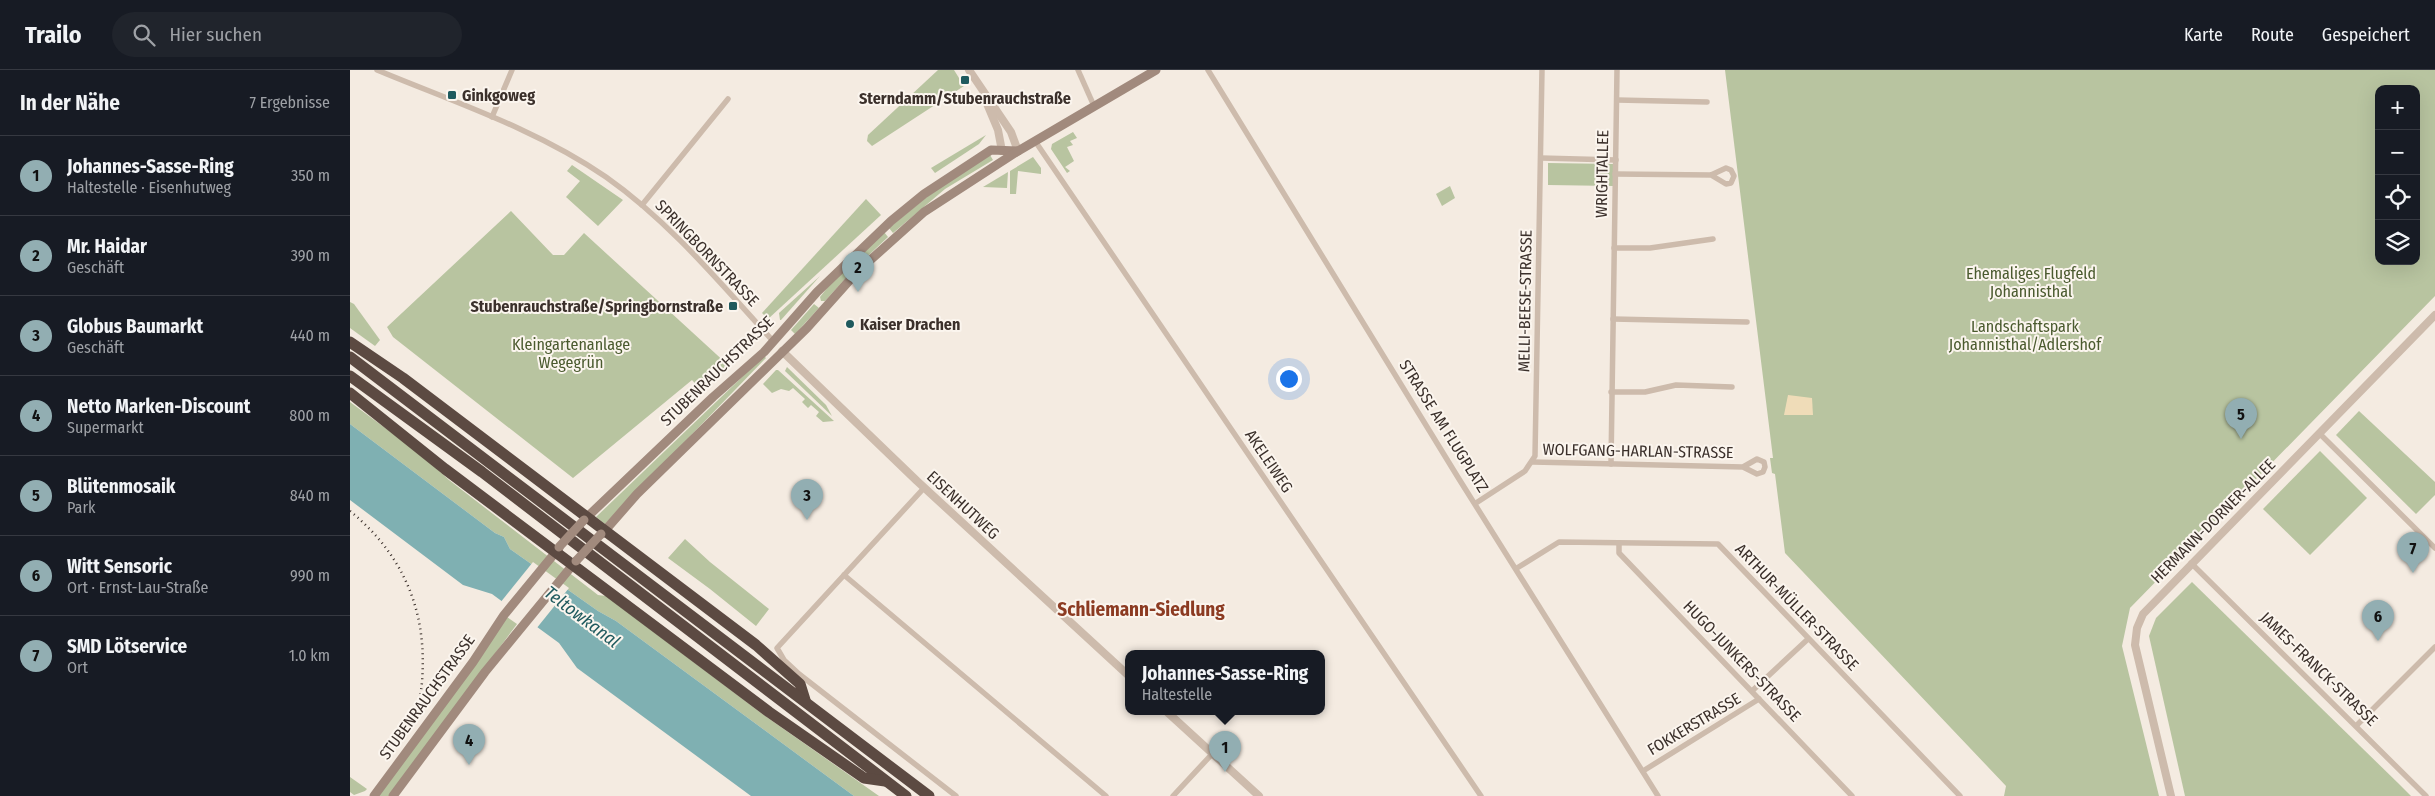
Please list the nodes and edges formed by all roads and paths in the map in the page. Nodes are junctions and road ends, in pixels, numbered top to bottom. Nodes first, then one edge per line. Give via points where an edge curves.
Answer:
1 (377, 70) edge
2 (512, 70) edge
3 (970, 70) edge
4 (1078, 70) edge
5 (1156, 70) edge
6 (1208, 70) edge
7 (1542, 70) edge
8 (1617, 70) edge
9 (977, 82) junction
10 (728, 99) dead end
11 (1617, 100) junction
12 (1707, 102) dead end
13 (1094, 106) junction
14 (492, 117) junction
15 (1036, 141) junction
16 (1002, 151) junction
17 (1018, 151) junction
18 (1541, 158) junction
19 (1616, 160) junction
20 (1615, 174) junction
21 (1711, 175) dead end
22 (642, 206) junction
23 (1713, 239) dead end
24 (1614, 248) junction
25 (2435, 315) edge
26 (1613, 319) junction
27 (1747, 322) dead end
28 (773, 341) junction
29 (350, 342) edge
30 (782, 351) junction
31 (350, 357) edge
32 (350, 376) edge
33 (1732, 387) dead end
34 (1611, 392) junction
35 (350, 393) edge
36 (2319, 433) junction
37 (1533, 462) junction
38 (1611, 464) junction
39 (1743, 467) dead end
40 (924, 488) junction
41 (1476, 503) junction
42 (586, 518) junction
43 (604, 531) junction
44 (1619, 543) junction
45 (2435, 548) edge
46 (553, 554) junction
47 (2191, 563) junction
48 (571, 567) junction
49 (1517, 568) junction
50 (844, 575) junction
51 (1808, 639) junction
52 (2435, 647) edge
53 (1125, 672) edge
54 (1752, 692) junction
55 (1759, 699) junction
56 (805, 700) junction
57 (1170, 715) edge
58 (2357, 726) junction
59 (1212, 753) junction
60 (1643, 771) junction
61 (887, 782) junction
62 (374, 796) edge
63 (393, 796) edge
64 (906, 796) edge
65 (929, 796) edge
66 (956, 796) edge
67 (1106, 796) edge
68 (1173, 796) edge
69 (1259, 796) edge
70 (1481, 796) edge
71 (1658, 796) edge
72 (1852, 796) edge
73 (1960, 796) edge
74 (2171, 796) edge
75 (2426, 796) edge

1 - 14 street, SPRINGBORNSTRASSE
2 - 14 street
3 - 9 street
4 - 13 street
5 - 13 main road, STUBENRAUCHSTRASSE
6 - 41 street, STRASSE AM FLUGPLATZ
7 - 18 street, MELLI-BEESE-STRASSE
8 - 11 street, WRIGHTALLEE
9 - 16 street via 998,130
9 - 17 street via 1011,132
10 - 22 street, SPRINGBORNSTRASSE
11 - 12 street
11 - 19 street, WRIGHTALLEE
13 - 15 main road, STUBENRAUCHSTRASSE
14 - 22 street, SPRINGBORNSTRASSE via 568,154 606,177
15 - 17 main road, STUBENRAUCHSTRASSE
15 - 70 street, AKELEIWEG
16 - 17 main road, STUBENRAUCHSTRASSE
16 - 28 main road, STUBENRAUCHSTRASSE via 991,150 924,194 891,221
17 - 30 main road, STUBENRAUCHSTRASSE via 924,212 857,272
18 - 19 street
18 - 37 street, MELLI-BEESE-STRASSE via 1536,449
19 - 20 street, WRIGHTALLEE
20 - 21 street
20 - 24 street, WRIGHTALLEE
22 - 28 street, SPRINGBORNSTRASSE via 691,251
23 - 24 street via 1650,248
24 - 26 street, WRIGHTALLEE
25 - 36 street, HERMANN-DORNER-ALLEE
26 - 27 street
26 - 34 street, WRIGHTALLEE
28 - 30 main road
28 - 42 main road, STUBENRAUCHSTRASSE
29 - 42 highway via 403,378
30 - 40 street, EISENHUTWEG
30 - 43 main road, STUBENRAUCHSTRASSE via 637,494
31 - 56 highway
32 - 61 highway via 482,472
33 - 34 street via 1676,385 1645,392
34 - 38 street, WRIGHTALLEE
35 - 46 highway
36 - 45 street
36 - 47 street, HERMANN-DORNER-ALLEE
37 - 38 street, WOLFGANG-HARLAN-STRASSE
37 - 41 street via 1525,471
38 - 39 street, WOLFGANG-HARLAN-STRASSE
40 - 50 street
40 - 53 street, EISENHUTWEG
41 - 49 street, STRASSE AM FLUGPLATZ
42 - 43 highway
42 - 46 main road, STUBENRAUCHSTRASSE, bridge
43 - 48 main road, STUBENRAUCHSTRASSE, bridge
43 - 56 highway via 756,645 800,684
44 - 49 street, ARTHUR-MÜLLER-STRASSE via 1559,542
44 - 51 street, ARTHUR-MÜLLER-STRASSE via 1718,544
44 - 54 street, HUGO-JUNKERS-STRASSE via 1619,553
46 - 48 highway
46 - 62 main road, STUBENRAUCHSTRASSE via 504,615
47 - 58 street, JAMES-FRANCK-STRASSE
47 - 74 street, HERMANN-DORNER-ALLEE via 2146,609 2138,623 2135,638
48 - 61 highway via 864,778
48 - 63 main road, STUBENRAUCHSTRASSE via 480,678
49 - 60 street, STRASSE AM FLUGPLATZ
50 - 66 street via 777,651 834,703
50 - 67 street
51 - 54 street, FOKKERSTRASSE
51 - 73 street, ARTHUR-MÜLLER-STRASSE
52 - 58 street
54 - 55 street, HUGO-JUNKERS-STRASSE
55 - 60 street, FOKKERSTRASSE
55 - 72 street, HUGO-JUNKERS-STRASSE
56 - 65 highway
57 - 59 street
58 - 75 street, JAMES-FRANCK-STRASSE
59 - 68 street
59 - 69 street
60 - 71 street, STRASSE AM FLUGPLATZ
61 - 64 highway

